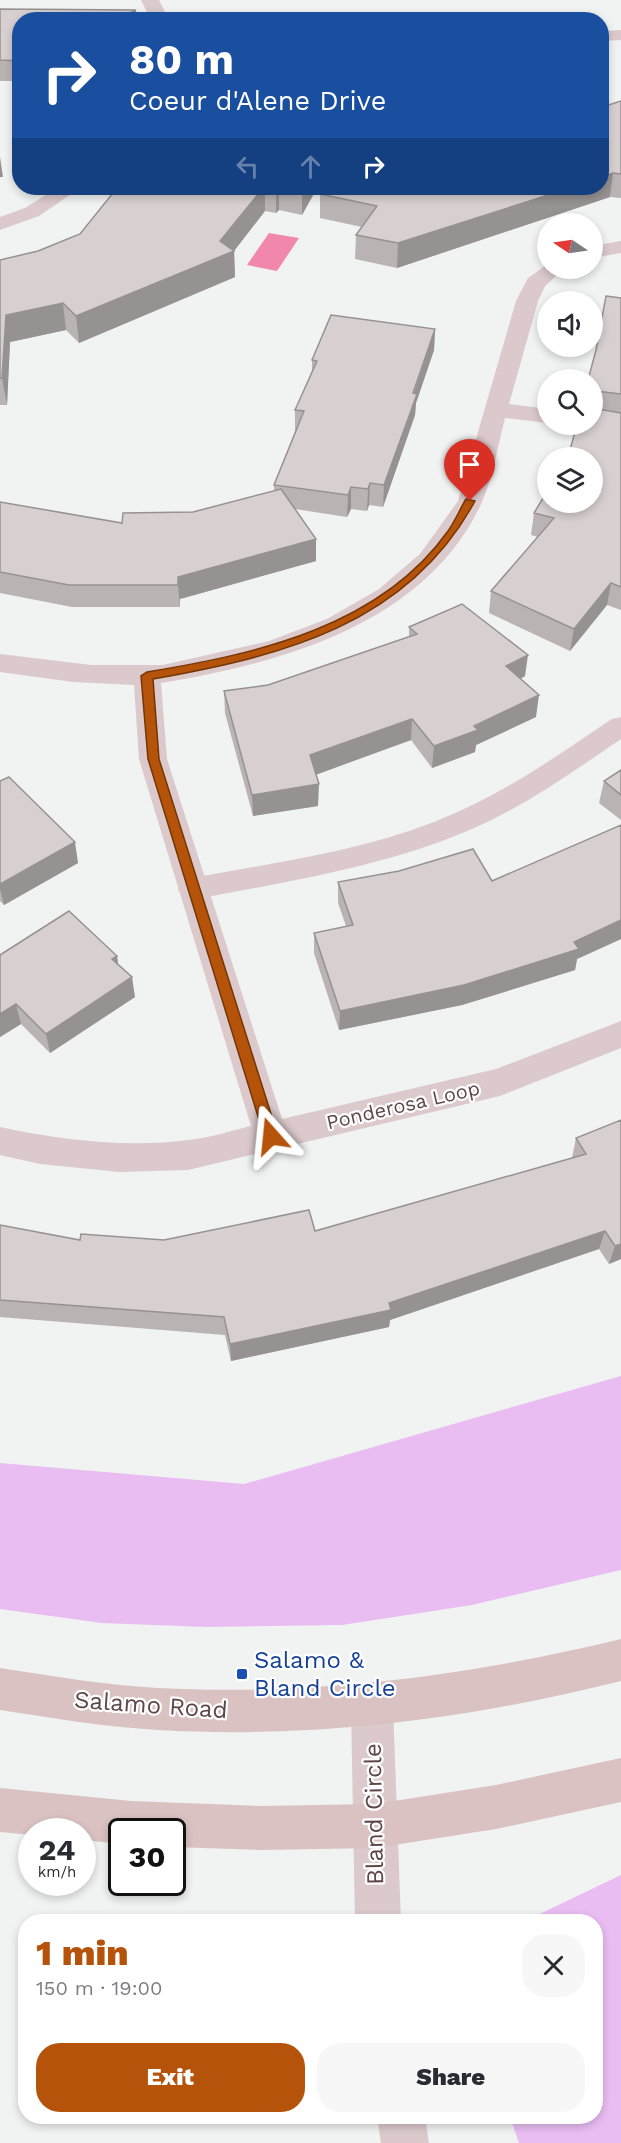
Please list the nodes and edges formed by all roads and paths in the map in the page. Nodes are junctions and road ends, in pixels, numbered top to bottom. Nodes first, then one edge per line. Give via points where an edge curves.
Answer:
1 (59, 195) edge
2 (0, 224) edge
3 (621, 247) edge
4 (603, 250) edge
5 (541, 279) edge
6 (498, 410) junction
7 (537, 415) edge
8 (0, 663) edge
9 (147, 676) junction
10 (621, 726) edge
11 (192, 889) junction
12 (621, 1034) edge
13 (271, 1136) junction
14 (0, 1141) edge
15 (621, 1660) edge
16 (0, 1689) edge
17 (372, 1706) junction
18 (621, 1780) edge
19 (0, 1810) edge
20 (375, 1826) junction
21 (378, 1914) edge
22 (402, 2124) edge
23 (405, 2143) edge

1 - 2 street via 32,212
3 - 4 street
5 - 6 street via 527,301
6 - 7 street
6 - 9 street via 470,501 453,531 412,577 359,613 320,632 217,664
8 - 9 street
9 - 11 street via 153,759
10 - 11 lane via 494,807 432,834 376,850
11 - 13 street
12 - 13 street, Ponderosa Loop via 500,1082
13 - 14 street, Ponderosa Loop via 188,1155 119,1157 40,1150
15 - 17 main road, Salamo Road via 472,1695
16 - 17 main road, Salamo Road via 148,1709 263,1713
17 - 20 street, Bland Circle
18 - 20 main road via 496,1807
19 - 20 main road via 154,1824 260,1828
20 - 21 street, Bland Circle
22 - 23 street

